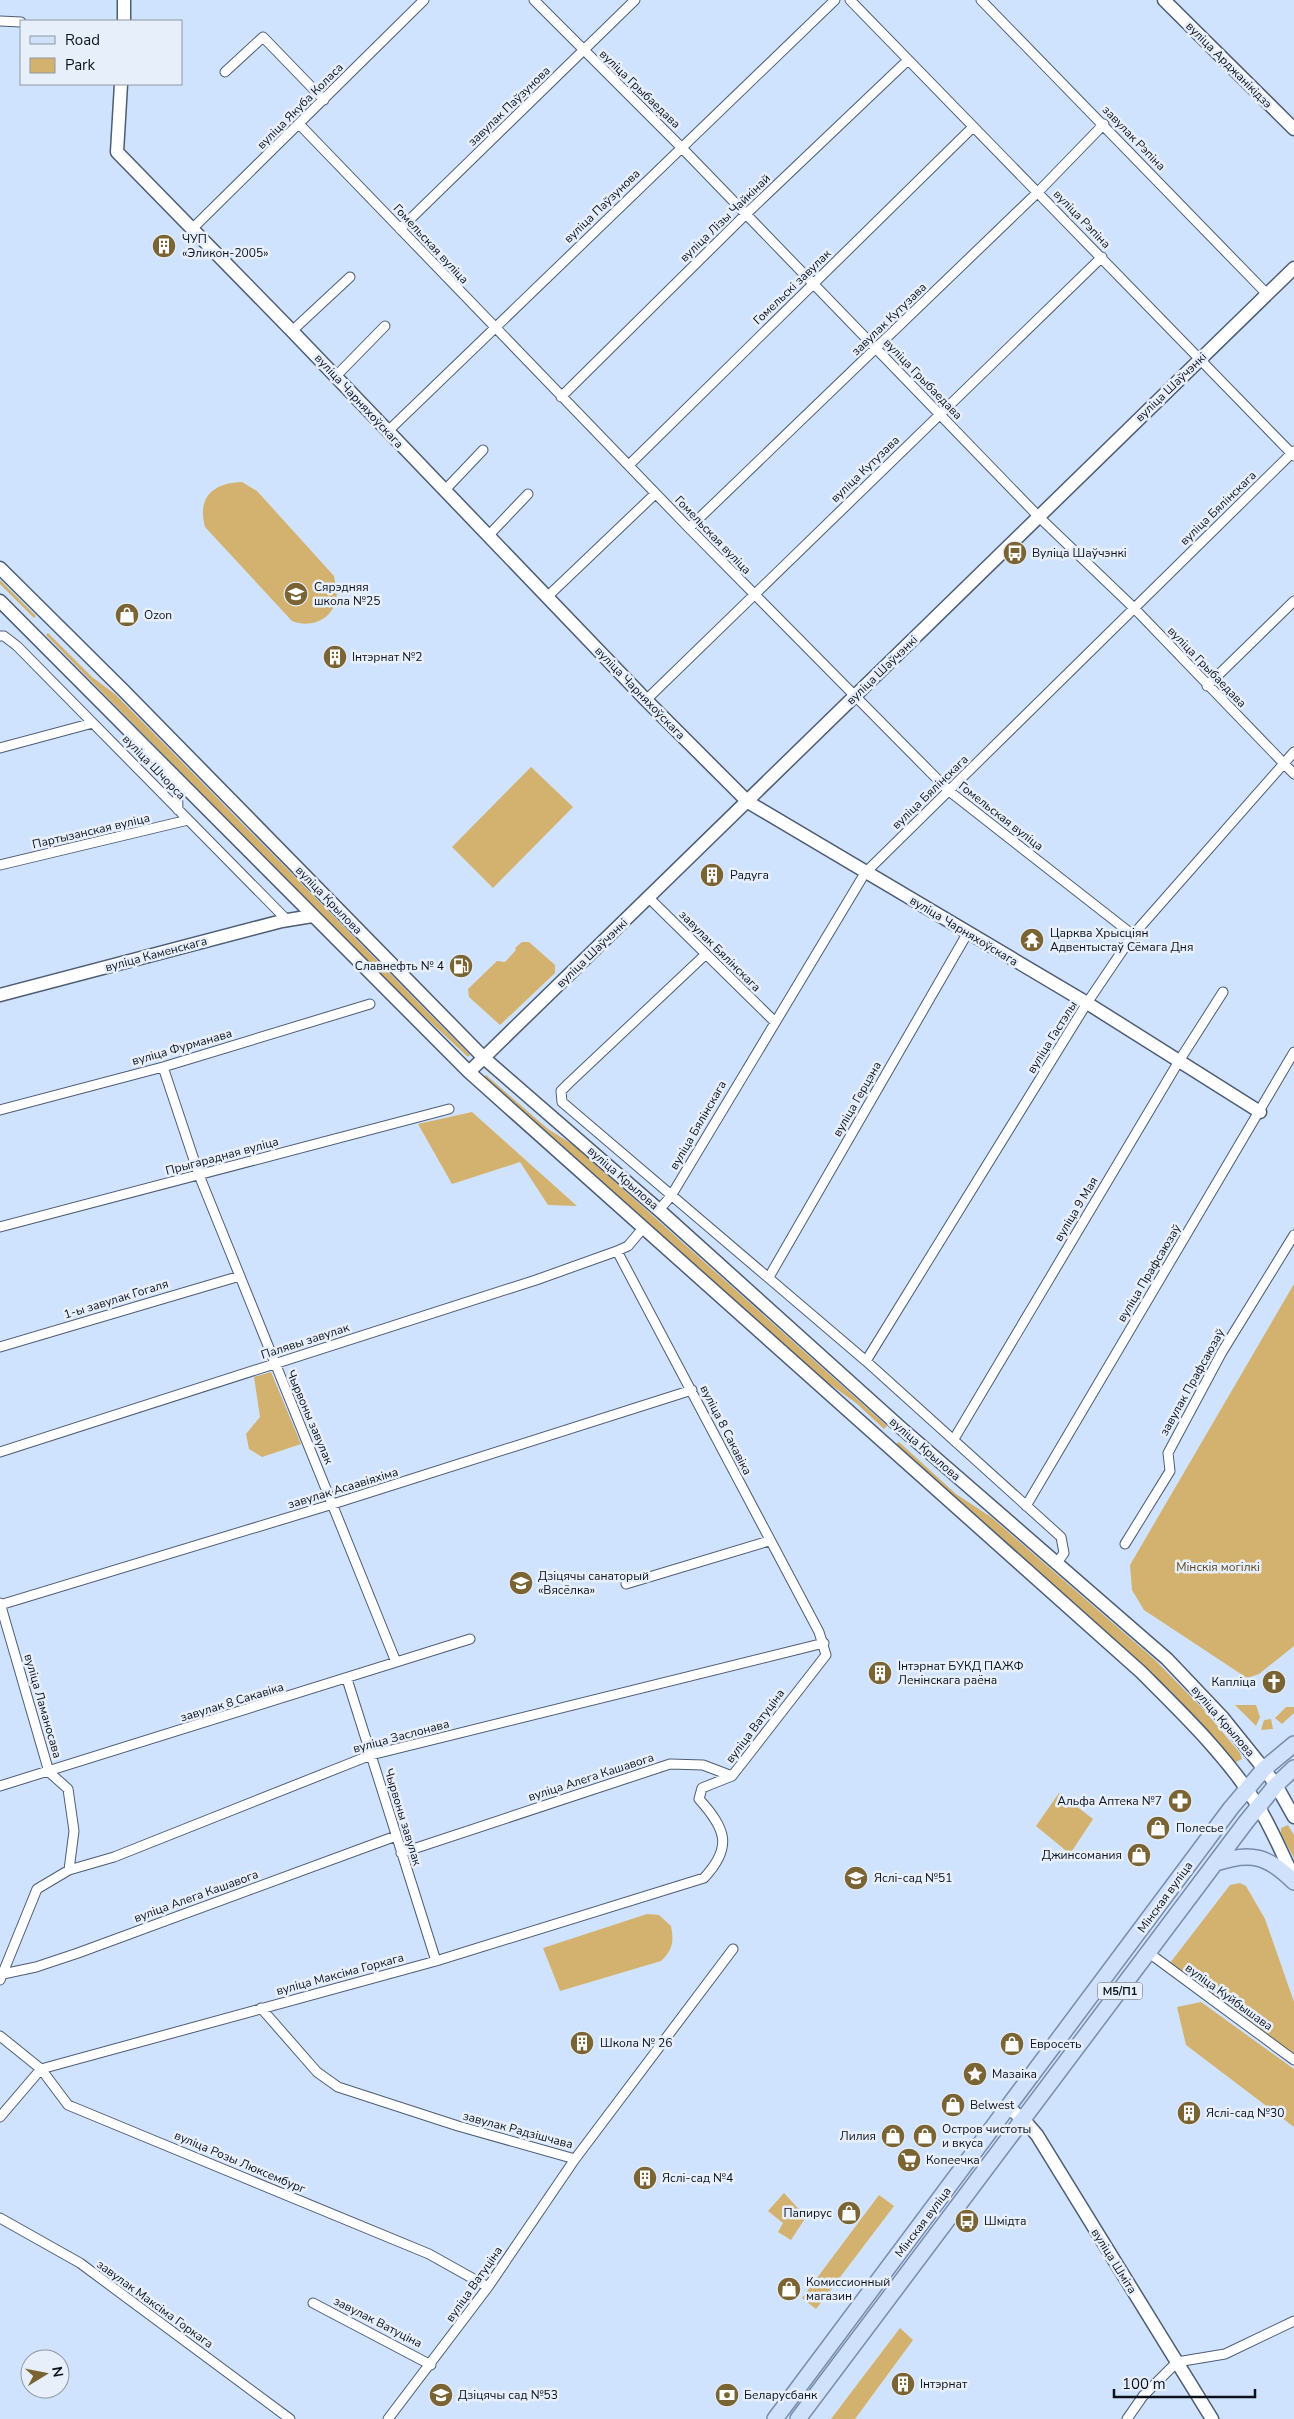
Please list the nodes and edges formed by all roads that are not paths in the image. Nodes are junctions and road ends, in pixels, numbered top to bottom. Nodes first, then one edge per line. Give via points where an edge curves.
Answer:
1 (124, 0) edge
2 (424, 0) edge
3 (534, 0) edge
4 (635, 0) edge
5 (835, 0) edge
6 (850, 0) edge
7 (981, 0) edge
8 (1164, 0) edge
9 (124, 20) edge
10 (0, 21) edge
11 (20, 22) edge
12 (583, 50) junction
13 (908, 60) junction
14 (225, 72) dead end
15 (121, 85) edge
16 (324, 100) junction
17 (300, 124) junction
18 (1104, 124) junction
19 (973, 127) junction
20 (1294, 129) edge
21 (681, 147) junction
22 (1038, 192) junction
23 (746, 215) junction
24 (192, 229) junction
25 (400, 229) junction
26 (1102, 257) junction
27 (1294, 268) edge
28 (350, 277) dead end
29 (814, 284) junction
30 (1267, 294) junction
31 (385, 326) dead end
32 (495, 329) junction
33 (292, 331) junction
34 (876, 348) junction
35 (1200, 359) junction
36 (336, 376) junction
37 (561, 397) junction
38 (940, 414) junction
39 (387, 432) junction
40 (483, 450) dead end
41 (1293, 454) edge
42 (629, 465) junction
43 (444, 490) junction
44 (528, 494) dead end
45 (656, 494) junction
46 (1039, 517) junction
47 (689, 528) junction
48 (488, 535) junction
49 (0, 568) edge
50 (753, 594) junction
51 (547, 598) junction
52 (0, 601) edge
53 (1294, 601) edge
54 (1134, 608) junction
55 (50, 618) junction
56 (32, 633) junction
57 (0, 636) edge
58 (1206, 686) junction
59 (854, 697) junction
60 (646, 700) junction
61 (94, 723) junction
62 (0, 748) edge
63 (1294, 752) edge
64 (1283, 763) junction
65 (1294, 774) edge
66 (177, 778) junction
67 (949, 791) junction
68 (748, 802) junction
69 (178, 810) junction
70 (188, 820) junction
71 (0, 865) edge
72 (865, 872) junction
73 (649, 898) junction
74 (312, 916) junction
75 (287, 920) junction
76 (967, 934) junction
77 (1133, 935) junction
78 (706, 954) junction
79 (1223, 992) dead end
80 (0, 995) edge
81 (1087, 1003) junction
82 (370, 1004) dead end
83 (774, 1021) junction
84 (1294, 1052) edge
85 (484, 1058) junction
86 (1179, 1061) junction
87 (163, 1067) junction
88 (469, 1072) junction
89 (450, 1109) dead end
90 (0, 1110) edge
91 (1260, 1112) junction
92 (199, 1175) junction
93 (671, 1196) junction
94 (659, 1210) junction
95 (0, 1227) edge
96 (644, 1227) junction
97 (1294, 1235) edge
98 (616, 1251) junction
99 (240, 1276) junction
100 (769, 1277) junction
101 (0, 1347) edge
102 (866, 1361) junction
103 (275, 1364) junction
104 (692, 1390) junction
105 (900, 1427) junction
106 (954, 1439) junction
107 (885, 1444) junction
108 (0, 1452) edge
109 (333, 1504) junction
110 (1026, 1506) junction
111 (769, 1541) junction
112 (1125, 1544) dead end
113 (1056, 1564) junction
114 (626, 1584) dead end
115 (0, 1604) edge
116 (470, 1639) dead end
117 (824, 1643) junction
118 (826, 1655) joint
119 (396, 1662) junction
120 (348, 1679) junction
121 (1294, 1744) edge
122 (371, 1755) junction
123 (1294, 1768) edge
124 (1264, 1769) junction
125 (49, 1772) junction
126 (732, 1776) junction
127 (1276, 1785) junction
128 (0, 1786) edge
129 (1247, 1790) junction
130 (1258, 1807) junction
131 (1294, 1817) edge
132 (396, 1836) junction
133 (401, 1854) junction
134 (1216, 1862) junction
135 (69, 1870) junction
136 (704, 1878) joint
137 (1294, 1878) edge
138 (1294, 1882) edge
139 (734, 1948) dead end
140 (1149, 1952) junction
141 (436, 1962) junction
142 (2, 1977) edge
143 (261, 2008) junction
144 (0, 2036) edge
145 (1294, 2060) edge
146 (41, 2069) junction
147 (1009, 2108) junction
148 (0, 2117) edge
149 (1024, 2120) junction
150 (575, 2159) junction
151 (0, 2218) edge
152 (488, 2287) junction
153 (313, 2303) dead end
154 (1294, 2321) edge
155 (1177, 2362) junction
156 (431, 2365) junction
157 (290, 2419) edge
158 (388, 2419) edge
159 (775, 2419) edge
160 (798, 2419) edge
161 (1127, 2419) edge
162 (1212, 2419) edge

1 - 9 main road
2 - 16 street, вуліца Якуба Коласа
3 - 12 street, вуліца Грыбаедава
4 - 12 street, завулак Паўзунова
5 - 21 street, вуліца Паўзунова
6 - 13 street, вуліца Рэпіна
7 - 18 street, завулак Рэпіна
8 - 20 main road, вуліца Арджанікідзэ
10 - 11 street
12 - 21 street, вуліца Грыбаедава
12 - 25 street, завулак Паўзунова
13 - 19 street, вуліца Рэпіна
13 - 23 street, вуліца Лізы Чайкінай
14 - 16 street via 263,37
15 - 24 main road, вуліца Чарняхоўскага via 118,152
16 - 17 street, вуліца Якуба Коласа
17 - 24 street, вуліца Якуба Коласа
17 - 25 street, Гомельская вуліца
18 - 22 street, завулак Кутузава
18 - 30 street, завулак Рэпіна
19 - 22 street, вуліца Рэпіна
19 - 29 street, Гомельскі завулак
21 - 23 street, вуліца Грыбаедава
21 - 32 street, вуліца Паўзунова
22 - 26 street, вуліца Рэпіна
22 - 34 street, завулак Кутузава
23 - 29 street, вуліца Грыбаедава
23 - 37 street, вуліца Лізы Чайкінай
24 - 33 main road, вуліца Чарняхоўскага
25 - 32 street, Гомельская вуліца
26 - 35 street, вуліца Рэпіна
26 - 38 street, вуліца Кутузава
27 - 30 main road, вуліца Шаўчэнкі
28 - 33 street
29 - 34 street, вуліца Грыбаедава
29 - 42 street, Гомельскі завулак
30 - 35 main road, вуліца Шаўчэнкі
31 - 36 street
32 - 37 street, Гомельская вуліца
32 - 39 street, вуліца Паўзунова
33 - 36 main road, вуліца Чарняхоўскага
34 - 38 street, вуліца Грыбаедава
34 - 47 street, завулак Кутузава
35 - 41 street, вуліца Рэпіна
35 - 46 main road, вуліца Шаўчэнкі
36 - 39 main road, вуліца Чарняхоўскага
37 - 42 street, Гомельская вуліца
38 - 46 street, вуліца Грыбаедава
38 - 50 street, вуліца Кутузава
39 - 43 main road, вуліца Чарняхоўскага
40 - 43 street
41 - 54 street, вуліца Бялінскага
42 - 45 street, Гомельская вуліца
43 - 48 main road, вуліца Чарняхоўскага
44 - 48 street
45 - 47 street, Гомельская вуліца
45 - 51 street
46 - 54 street, вуліца Грыбаедава
46 - 59 main road, вуліца Шаўчэнкі
47 - 50 street, Гомельская вуліца
48 - 51 main road, вуліца Чарняхоўскага
49 - 55 main road, вуліца Крылова
50 - 59 street, Гомельская вуліца
50 - 60 street, вуліца Кутузава
51 - 60 main road, вуліца Чарняхоўскага
52 - 56 main road, вуліца Крылова
53 - 58 street
54 - 58 street, вуліца Грыбаедава
54 - 67 street, вуліца Бялінскага
55 - 56 main road
55 - 85 main road, вуліца Крылова
56 - 66 main road, вуліца Крылова
57 - 61 street, вуліца Шчорса via 17,646
58 - 64 street, вуліца Грыбаедава
59 - 67 street, Гомельская вуліца
59 - 68 main road, вуліца Шаўчэнкі
60 - 68 main road, вуліца Чарняхоўскага
61 - 62 street
61 - 69 street, вуліца Шчорса
63 - 64 street, вуліца Гастэлы
64 - 65 street, вуліца Грыбаедава
64 - 77 street, вуліца Гастэлы
66 - 69 street
66 - 74 main road, вуліца Крылова
67 - 72 street, вуліца Бялінскага
67 - 77 street, Гомельская вуліца
68 - 72 main road, вуліца Чарняхоўскага
68 - 73 main road, вуліца Шаўчэнкі
69 - 70 street, вуліца Шчорса
70 - 71 street, Партызанская вуліца
70 - 75 street, вуліца Шчорса
72 - 76 main road, вуліца Чарняхоўскага
72 - 83 street, вуліца Бялінскага
73 - 78 street, завулак Бялінскага
73 - 85 main road, вуліца Шаўчэнкі
74 - 75 main road, вуліца Каменскага
74 - 88 main road, вуліца Крылова
75 - 80 main road, вуліца Каменскага
76 - 81 main road, вуліца Чарняхоўскага
76 - 100 street, вуліца Герцэна
77 - 81 street, вуліца Гастэлы
78 - 83 street, завулак Бялінскага
78 - 93 street via 561,1091 562,1102
79 - 86 street, вуліца 9 Мая
81 - 86 main road, вуліца Чарняхоўскага
81 - 102 street, вуліца Гастэлы
82 - 87 street, вуліца Фурманава
83 - 93 street, вуліца Бялінскага
84 - 91 street, вуліца Прафсаюзаў
85 - 88 main road, вуліца Шаўчэнкі
85 - 94 main road, вуліца Крылова
86 - 91 main road, вуліца Чарняхоўскага
86 - 106 street, вуліца 9 Мая
87 - 90 street, вуліца Фурманава
87 - 92 street, Чырвоны завулак
88 - 96 main road, вуліца Крылова
89 - 92 street, Прыгарадная вуліца
91 - 110 street, вуліца Прафсаюзаў
92 - 95 street, Прыгарадная вуліца
92 - 99 street, Чырвоны завулак
93 - 94 street, вуліца Бялінскага
93 - 100 street
94 - 105 main road, вуліца Крылова
96 - 98 street via 628,1246
96 - 107 main road, вуліца Крылова
97 - 112 street, завулак Прафсаюзаў via 1217,1361 1168,1453 1170,1472
98 - 103 street, Палявы завулак
98 - 104 street, вуліца 8 Сакавіка
99 - 101 street, 1-ы завулак Гогаля
99 - 103 street, Чырвоны завулак
100 - 102 street
102 - 106 street
103 - 108 street, Палявы завулак
103 - 109 street, Чырвоны завулак
104 - 109 street, завулак Асаавіяхіма
104 - 111 street, вуліца 8 Сакавіка
105 - 107 main road
105 - 113 main road, вуліца Крылова
106 - 110 street
107 - 129 main road, вуліца Крылова via 1140,1672 1192,1724
109 - 115 street, завулак Асаавіяхіма
109 - 119 street, Чырвоны завулак
110 - 113 street via 1060,1537 1064,1553
111 - 114 street
111 - 117 street, вуліца 8 Сакавіка
113 - 124 main road, вуліца Крылова via 1167,1659 1223,1718
115 - 125 street, вуліца Ламаносава
116 - 119 street, завулак 8 Сакавіка
117 - 118 street, вуліца 8 Сакавіка
117 - 122 street, вуліца Заслонава
118 - 126 street, вуліца Ватуціна
119 - 120 street, завулак 8 Сакавіка
120 - 122 street, Чырвоны завулак
120 - 125 street, завулак 8 Сакавіка
121 - 124 main road, Мінская вуліца / М5/П1
122 - 132 street, Чырвоны завулак
122 - 135 street, вуліца Заслонава via 114,1857
123 - 127 main road, Мінская вуліца / М5/П1
124 - 127 main road, вуліца Крылова
124 - 129 main road, Мінская вуліца / М5/П1
125 - 128 street, завулак 8 Сакавіка
125 - 135 street, вуліца Ламаносава via 68,1789 74,1831
126 - 133 street, вуліца Алега Кашавога via 703,1765 670,1764
126 - 136 street, вуліца Ватуціна via 702,1788 699,1798 714,1817 722,1837 722,1852 717,1865
127 - 130 main road, Мінская вуліца / М5/П1
127 - 131 main road, вуліца Крылова
129 - 130 main road, вуліца Крылова
129 - 147 main road, Мінская вуліца / М5/П1
130 - 134 main road, Мінская вуліца / М5/П1
130 - 137 main road, вуліца Крылова
132 - 133 street, Чырвоны завулак
132 - 142 street, вуліца Алега Кашавога via 78,1953
133 - 141 street, Чырвоны завулак
134 - 138 main road via 1244,1855 1260,1858 1276,1866
134 - 140 main road, Мінская вуліца / М5/П1
135 - 142 street, вуліца Заслонава via 37,1889
136 - 141 street, вуліца Максіма Горкага
139 - 150 street, завулак Радзішчава
140 - 145 street, вуліца Куйбышава
140 - 149 main road, Мінская вуліца / М5/П1
141 - 143 street, вуліца Максіма Горкага
143 - 146 street, вуліца Максіма Горкага
143 - 150 street, завулак Радзішчава via 317,2072 338,2087
144 - 146 street, вуліца Розы Люксембург
146 - 148 street
146 - 152 street, вуліца Розы Люксембург via 68,2105 429,2254
147 - 149 main road, вуліца Шміта
147 - 159 main road, Мінская вуліца / М5/П1
149 - 155 main road, вуліца Шміта via 1037,2135
149 - 160 main road, Мінская вуліца / М5/П1
150 - 152 street, вуліца Ватуціна
151 - 157 street, завулак Максіма Горкага via 80,2264
152 - 156 street, вуліца Ватуціна
153 - 156 street, завулак Ватуціна
154 - 155 street via 1225,2354
155 - 161 street via 1143,2396
155 - 162 main road, вуліца Шміта
156 - 158 street, вуліца Ватуціна

